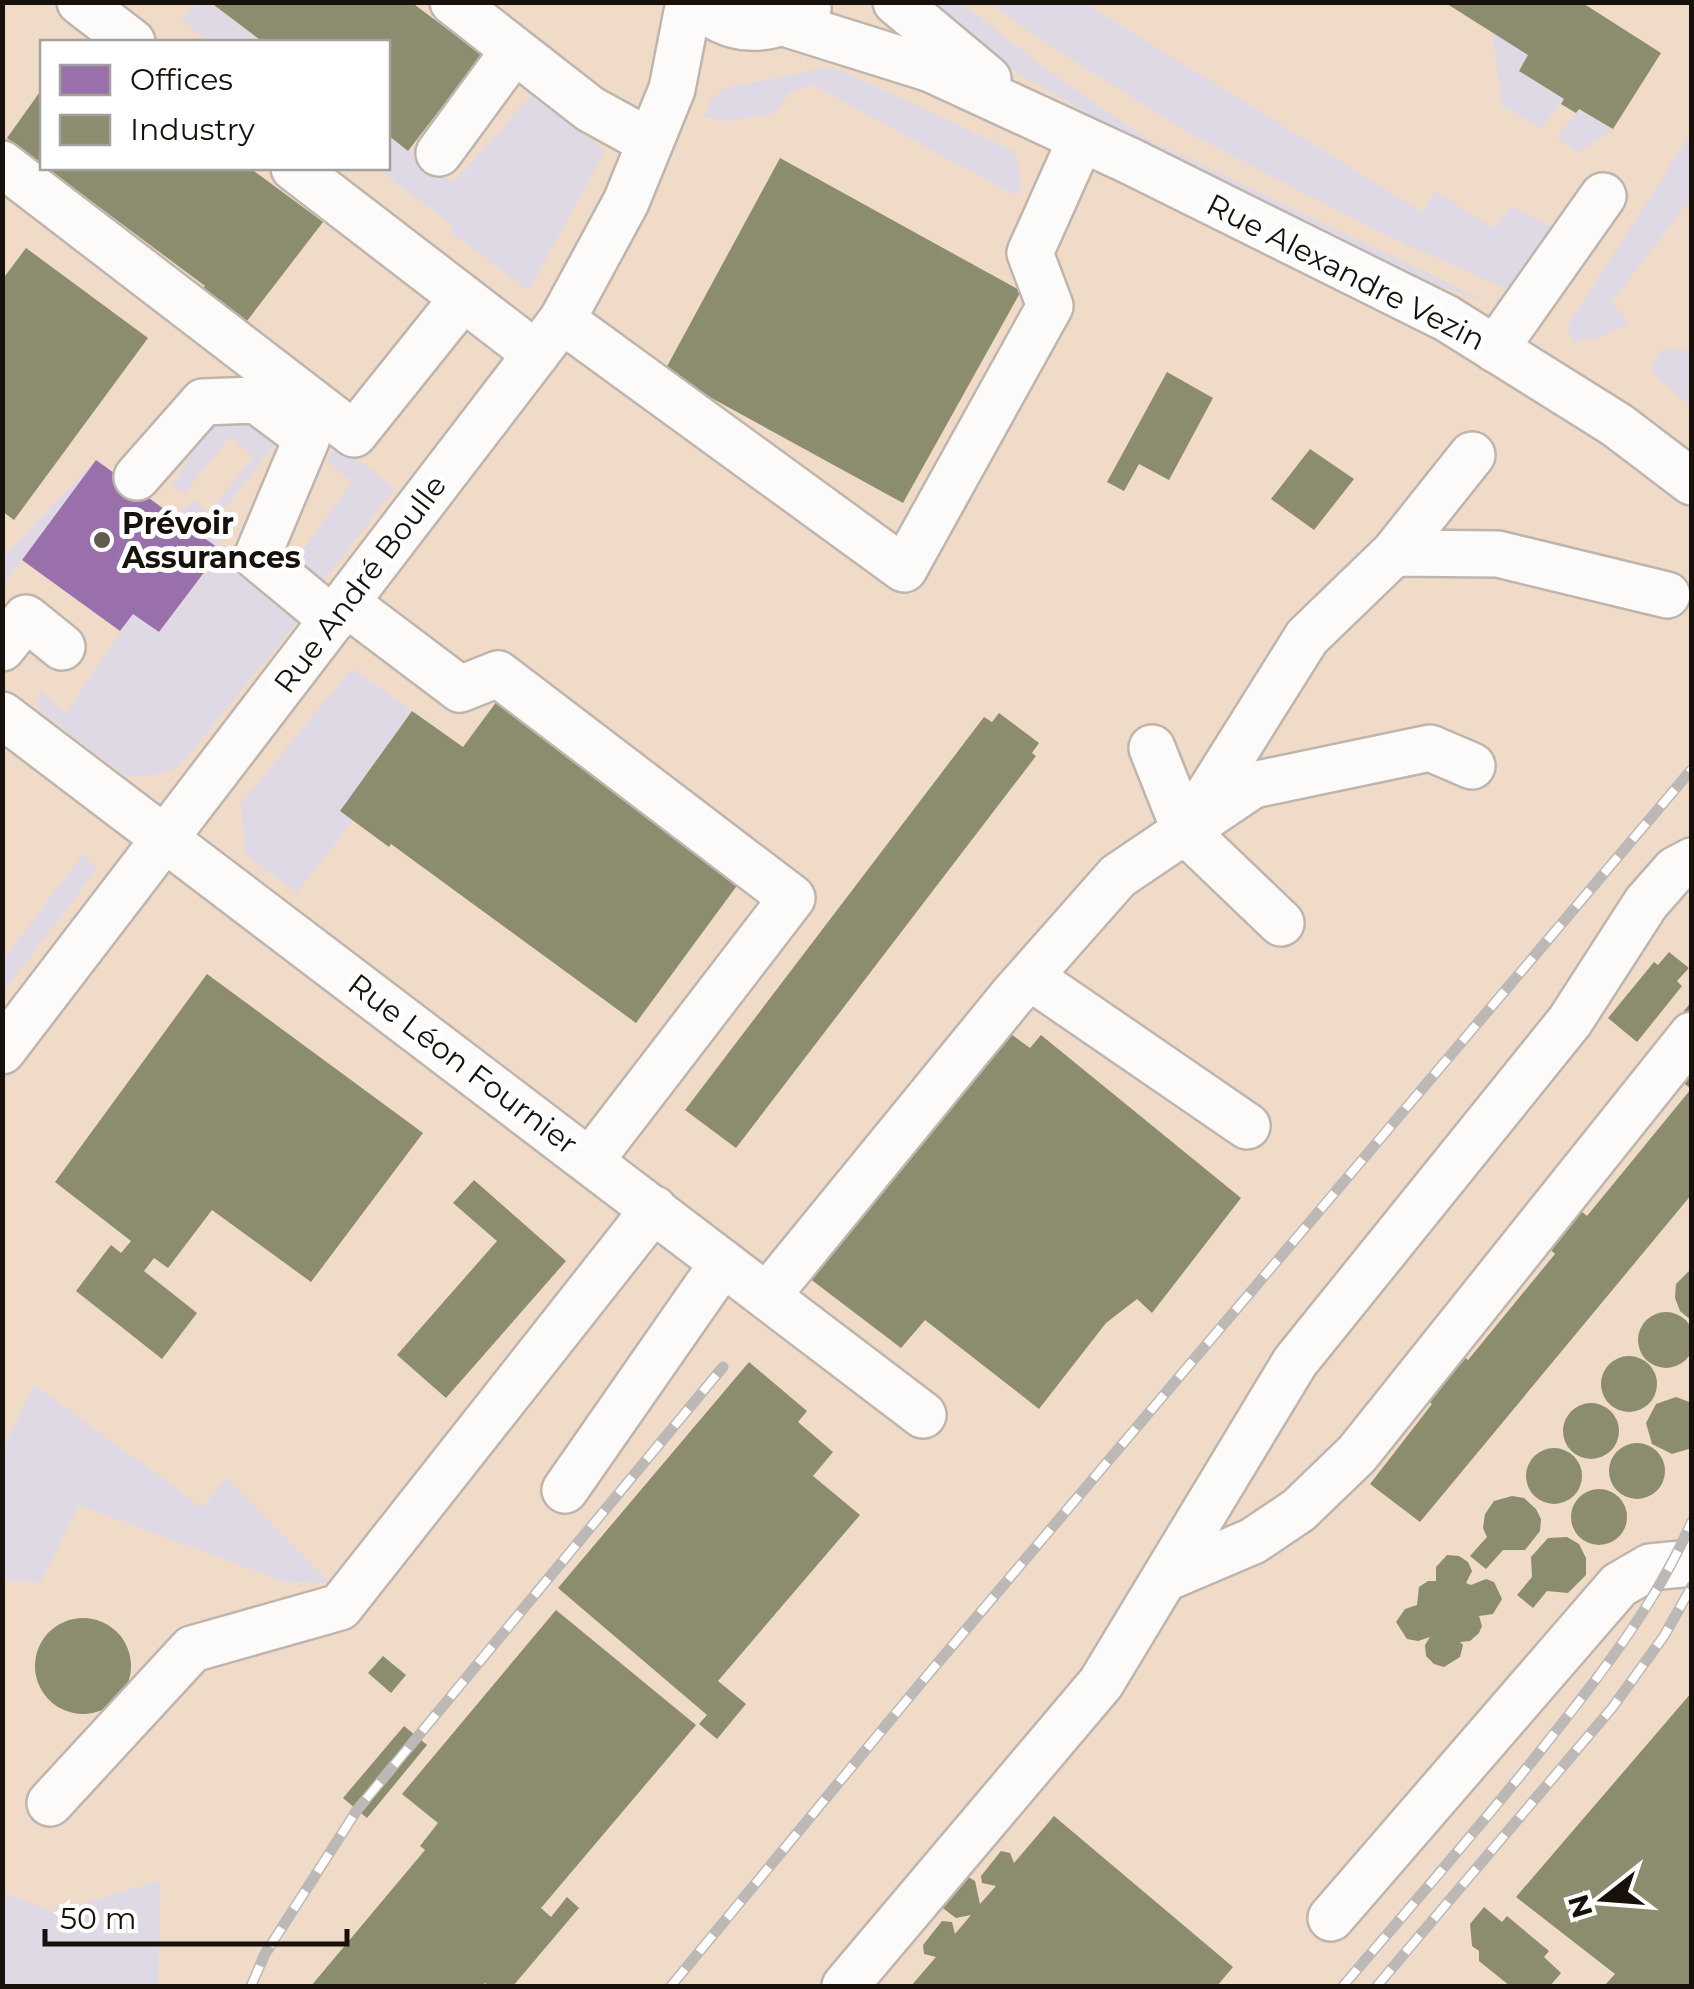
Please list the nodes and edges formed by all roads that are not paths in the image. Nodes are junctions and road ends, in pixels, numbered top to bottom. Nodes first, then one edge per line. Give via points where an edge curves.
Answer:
1 (80, 2) edge
2 (453, 2) edge
3 (689, 2) edge
4 (896, 2) edge
5 (798, 13) edge
6 (715, 14) edge
7 (129, 40) edge
8 (514, 52) junction
9 (672, 89) junction
10 (1036, 118) junction
11 (1081, 139) junction
12 (650, 142) junction
13 (438, 153) dead end
14 (2, 164) edge
15 (297, 170) edge
16 (1603, 196) dead end
17 (463, 298) junction
18 (549, 337) junction
19 (1495, 349) junction
20 (1472, 456) dead end
21 (137, 478) dead end
22 (1692, 482) edge
23 (1394, 553) junction
24 (1666, 595) dead end
25 (340, 612) junction
26 (62, 646) dead end
27 (2, 648) edge
28 (2, 715) edge
29 (1152, 748) dead end
30 (1472, 766) dead end
31 (1186, 831) junction
32 (167, 838) junction
33 (1692, 860) edge
34 (1281, 923) dead end
35 (1030, 976) junction
36 (1692, 1035) edge
37 (2, 1052) edge
38 (1247, 1126) dead end
39 (590, 1161) junction
40 (654, 1210) junction
41 (723, 1263) junction
42 (767, 1296) junction
43 (922, 1416) dead end
44 (565, 1490) dead end
45 (1692, 1563) edge
46 (1166, 1578) junction
47 (50, 1803) dead end
48 (1331, 1918) dead end
49 (845, 1986) edge

1 - 7 street
2 - 8 street
3 - 9 street, Rue André Boulle
4 - 10 street, Rue Alexandre Vezin
5 - 6 street, Rue André Boulle via 759,29
5 - 10 street, Rue Alexandre Vezin
6 - 9 street, Rue André Boulle
8 - 12 street via 590,109
8 - 13 street
9 - 12 street, Rue André Boulle
10 - 11 street, Rue Alexandre Vezin
11 - 18 street via 1030,253 1050,306 904,569
11 - 19 street, Rue Alexandre Vezin via 1446,318
12 - 18 street, Rue André Boulle via 626,202
14 - 17 street via 354,434
15 - 17 street
16 - 19 street
17 - 18 street
18 - 25 street, Rue André Boulle
19 - 22 street, Rue Alexandre Vezin via 1617,425
20 - 23 street
21 - 25 street via 203,402 256,400 307,438 256,557
23 - 24 street via 1498,554
23 - 31 street via 1307,638
25 - 32 street, Rue André Boulle
25 - 39 street via 460,689 498,674 792,898
26 - 27 street via 26,618
28 - 32 street, Rue Léon Fournier
29 - 31 street
30 - 31 street via 1430,748 1252,785
31 - 34 street
31 - 35 street via 1118,876
32 - 37 street, Rue André Boulle
32 - 39 street, Rue Léon Fournier
33 - 46 street via 1646,903 1570,1020 1295,1362
35 - 38 street
35 - 42 street
36 - 46 street via 1357,1454 1300,1510 1253,1541
39 - 40 street, Rue Léon Fournier
40 - 41 street, Rue Léon Fournier
40 - 47 street via 340,1606 192,1649
41 - 42 street, Rue Léon Fournier
41 - 44 street
42 - 43 street, Rue Léon Fournier
45 - 48 street via 1650,1566 1618,1585
46 - 49 street via 1101,1682

